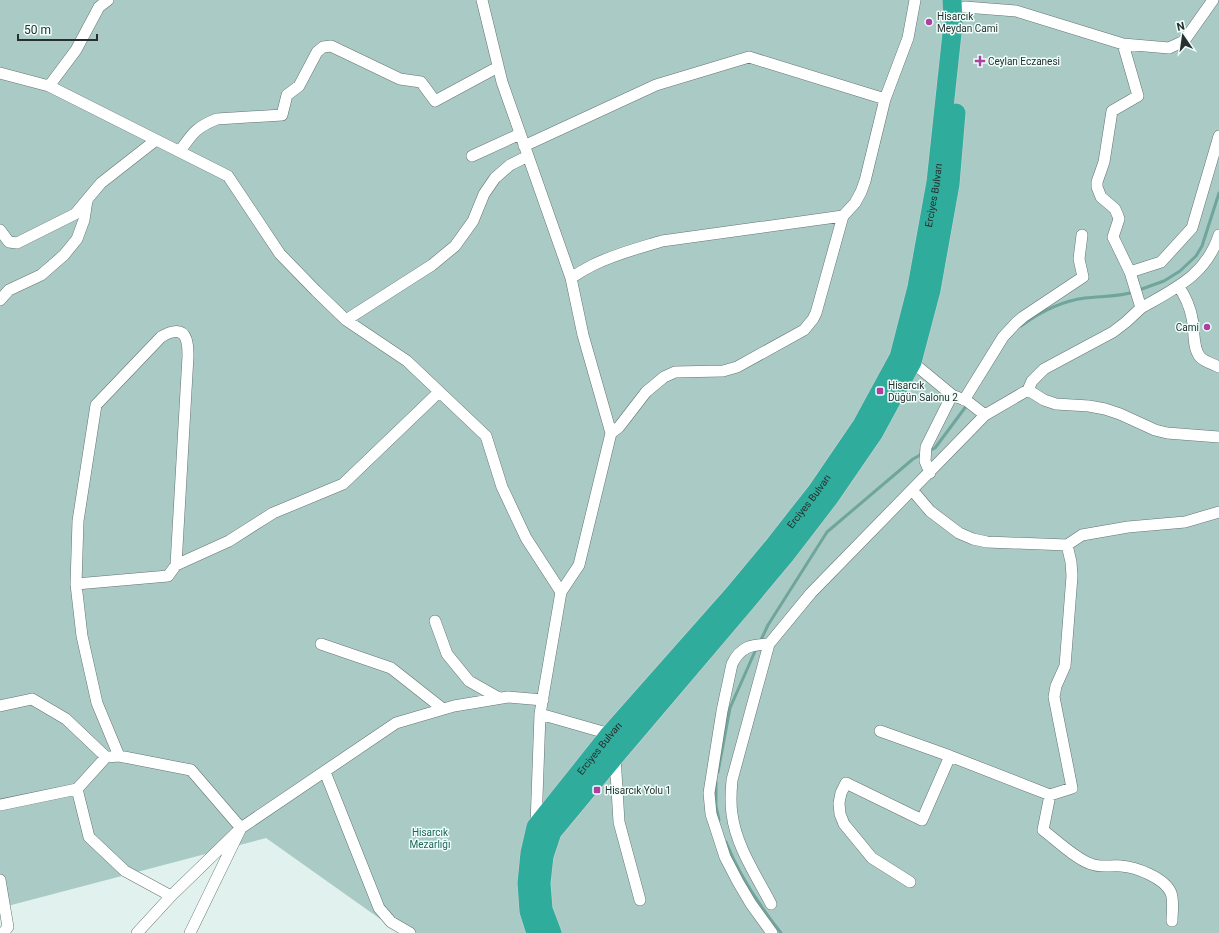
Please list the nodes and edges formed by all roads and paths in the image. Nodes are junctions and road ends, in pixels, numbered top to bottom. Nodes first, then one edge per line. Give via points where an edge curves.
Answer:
1 (482, 0) edge
2 (915, 0) edge
3 (1213, 0) edge
4 (101, 2) edge
5 (961, 2) edge
6 (1016, 6) edge
7 (1123, 44) junction
8 (498, 67) junction
9 (0, 73) edge
10 (49, 86) junction
11 (885, 99) junction
12 (520, 134) junction
13 (1219, 136) edge
14 (156, 140) junction
15 (526, 151) junction
16 (180, 152) junction
17 (472, 156) dead end
18 (87, 200) junction
19 (843, 216) junction
20 (0, 230) edge
21 (1082, 235) dead end
22 (1219, 235) edge
23 (1130, 272) junction
24 (571, 278) junction
25 (1178, 287) junction
26 (1138, 298) junction
27 (0, 300) edge
28 (346, 320) junction
29 (912, 362) junction
30 (1219, 367) edge
31 (1028, 390) junction
32 (439, 392) junction
33 (952, 395) junction
34 (965, 400) junction
35 (982, 412) junction
36 (612, 433) junction
37 (1219, 437) edge
38 (930, 472) junction
39 (913, 491) junction
40 (1219, 512) edge
41 (1067, 545) junction
42 (176, 565) junction
43 (76, 584) junction
44 (561, 592) junction
45 (435, 621) dead end
46 (321, 644) dead end
47 (762, 645) junction
48 (499, 698) junction
49 (543, 700) junction
50 (0, 706) edge
51 (443, 710) junction
52 (540, 714) junction
53 (880, 731) dead end
54 (610, 734) junction
55 (119, 756) junction
56 (615, 756) junction
57 (950, 756) junction
58 (106, 757) junction
59 (325, 772) junction
60 (77, 789) junction
61 (1050, 795) junction
62 (0, 805) edge
63 (536, 827) junction
64 (241, 828) junction
65 (0, 880) edge
66 (910, 882) dead end
67 (171, 896) junction
68 (640, 900) dead end
69 (771, 904) dead end
70 (1172, 921) dead end
71 (9, 931) edge
72 (137, 933) edge
73 (190, 933) edge
74 (410, 933) edge
75 (536, 933) edge
76 (552, 933) edge
77 (772, 933) edge

1 - 8 street
2 - 11 street via 908,38
3 - 7 street via 1184,41 1169,48
4 - 10 street via 76,50
5 - 6 street
5 - 29 highway, Erciyes Bulvarı via 950,184 930,290
5 - 54 highway, Erciyes Bulvarı via 953,24 936,182 917,287 899,357 862,425 817,491 733,595
6 - 7 street
7 - 23 street via 1138,96 1112,111 1104,162 1096,187 1101,197 1117,212 1119,219 1113,237
8 - 12 street
8 - 16 street via 435,101 421,82 400,79 331,46 323,47 317,52 299,86 287,95 282,116 217,119 208,122 193,133
9 - 10 street
10 - 14 street
11 - 15 street via 749,57 656,85
11 - 19 street via 861,192
12 - 15 street
12 - 17 street
13 - 23 street via 1192,228 1161,262
14 - 16 street
14 - 18 street via 102,183
15 - 24 street
15 - 28 street via 495,178 484,194 472,222 455,246 432,265
16 - 28 street via 228,176 280,254
18 - 20 street via 75,214 17,243 9,242
18 - 27 street via 84,220 77,239 64,255 41,275 9,290
19 - 24 street via 662,241 613,256
19 - 36 street via 816,313 804,330 737,367 723,371 675,372 664,377 646,392
21 - 34 street via 1079,259 1083,277 1012,326
22 - 25 street via 1205,263
23 - 26 street
24 - 36 street via 583,335
25 - 26 street
25 - 30 street via 1190,308 1198,354
26 - 31 street via 1126,322 1113,332 1044,369 1032,381
28 - 32 street via 407,361
29 - 33 street
29 - 56 highway, Erciyes Bulvarı via 874,432 828,499 750,598
31 - 35 street
31 - 37 street via 1056,404 1110,410 1167,433
32 - 42 street via 343,484 273,513 229,541
32 - 44 street via 486,436 502,488 526,538
33 - 34 street
33 - 38 street via 925,452 926,466
34 - 35 street
35 - 38 street
36 - 44 street via 579,565
38 - 39 street
39 - 41 street via 930,511 958,533 973,539 987,542
39 - 47 street
40 - 41 street via 1185,522 1128,527 1082,535
41 - 61 street via 1072,576 1065,666 1054,697 1072,788
42 - 43 street via 168,576
42 - 43 street via 188,356 186,339 177,331 168,332 161,337 96,405 78,521
43 - 55 street via 82,636 97,703
44 - 49 street
45 - 48 street via 447,654 469,680
46 - 51 street via 390,668
47 - 69 street via 732,780 731,797 735,831 741,848
47 - 77 street via 740,652 732,664 709,793 711,814 725,857 751,904
48 - 49 street
48 - 51 street
49 - 52 street
50 - 58 street via 32,699 66,719
51 - 59 street via 396,723
52 - 54 street
52 - 63 street
53 - 57 street
54 - 63 highway, Erciyes Bulvarı
55 - 58 street
55 - 64 street via 191,770
56 - 68 street via 619,822
56 - 76 highway, Erciyes Bulvarı via 552,832 544,856 541,883 543,909
57 - 61 street
57 - 66 street via 922,820 846,783 841,792 840,814 844,824 872,858
58 - 60 street
59 - 64 street
59 - 74 street via 379,908 392,922
60 - 62 street
60 - 67 street via 89,837 125,871
61 - 70 street via 1043,830 1090,864 1131,868 1158,879 1171,893
63 - 75 highway, Erciyes Bulvarı via 527,883 529,911
64 - 67 street
64 - 73 street
65 - 71 street
67 - 72 street

